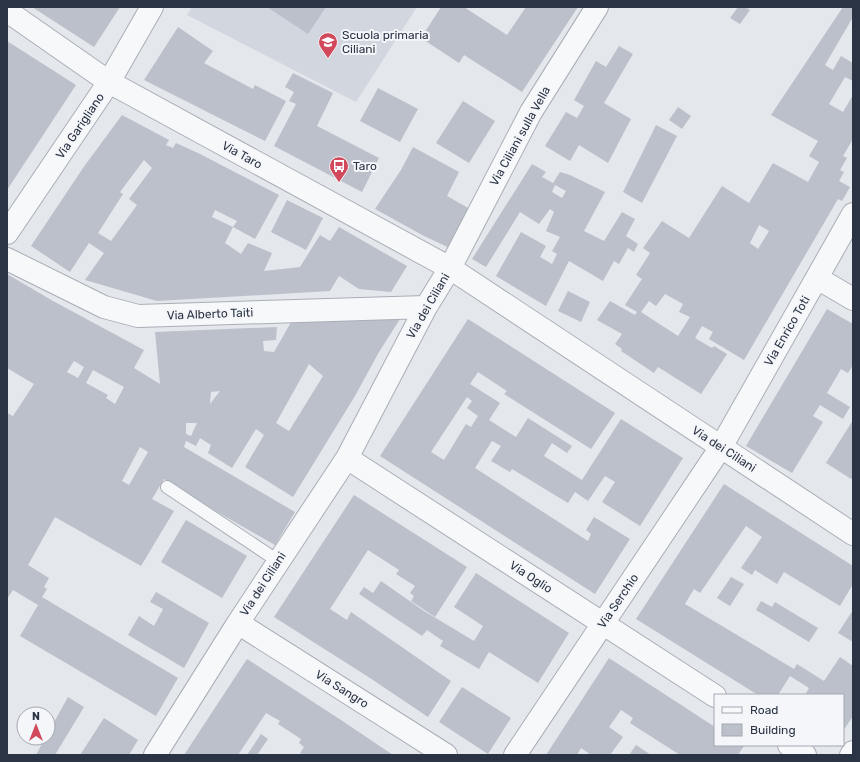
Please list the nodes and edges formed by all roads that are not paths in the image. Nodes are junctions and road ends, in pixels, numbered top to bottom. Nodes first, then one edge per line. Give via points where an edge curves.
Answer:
1 (152, 7) edge
2 (597, 7) edge
3 (7, 11) edge
4 (109, 82) junction
5 (853, 214) edge
6 (7, 234) edge
7 (7, 259) edge
8 (450, 268) junction
9 (817, 278) junction
10 (853, 299) edge
11 (426, 307) junction
12 (720, 447) junction
13 (347, 458) junction
14 (167, 487) dead end
15 (853, 534) edge
16 (278, 561) junction
17 (238, 623) junction
18 (604, 623) junction
19 (714, 695) edge
20 (791, 746) edge
21 (853, 752) edge
22 (155, 755) edge
23 (446, 755) edge
24 (515, 755) edge
25 (805, 755) edge
26 (851, 755) edge

1 - 4 street
2 - 8 street, Via Ciliani sulla Vella via 531,112
3 - 4 street, Via Garigliano
4 - 6 street, Via Garigliano
4 - 8 street, Via Taro
5 - 9 street, Via Enrico Toti
7 - 11 street, Via Alberto Taiti via 104,307 138,316
8 - 11 street, Via dei Ciliani
8 - 12 street, Via dei Ciliani
9 - 10 street
9 - 12 street, Via Enrico Toti
11 - 13 street, Via dei Ciliani
12 - 15 street, Via dei Ciliani
12 - 18 street, Via Serchio
13 - 16 street, Via dei Ciliani
13 - 18 street, Via Oglio
14 - 16 lane
16 - 17 street, Via dei Ciliani
17 - 22 street, Via dei Ciliani
17 - 23 street, Via Sangro
18 - 19 street, Via Oglio
18 - 24 street, Via Serchio
20 - 25 street
21 - 26 street

